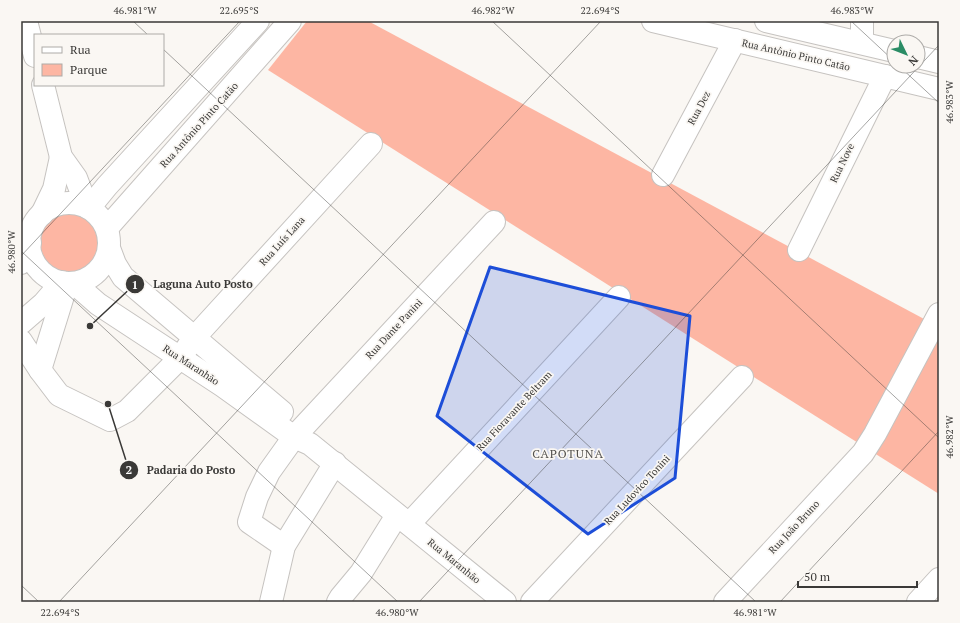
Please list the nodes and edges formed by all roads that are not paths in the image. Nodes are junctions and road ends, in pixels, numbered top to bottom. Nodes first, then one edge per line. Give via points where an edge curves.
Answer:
1 (26, 21) edge
2 (290, 21) edge
3 (653, 21) edge
4 (766, 21) edge
5 (862, 21) edge
6 (253, 24) edge
7 (735, 40) junction
8 (862, 43) junction
9 (886, 49) edge
10 (34, 52) edge
11 (926, 59) edge
12 (939, 62) edge
13 (854, 68) junction
14 (885, 76) junction
15 (43, 86) edge
16 (939, 89) edge
17 (371, 144) dead end
18 (61, 157) junction
19 (663, 175) dead end
20 (88, 208) junction
21 (42, 214) junction
22 (494, 222) dead end
23 (108, 238) junction
24 (30, 243) junction
25 (799, 250) dead end
26 (21, 263) edge
27 (67, 283) junction
28 (619, 297) dead end
29 (936, 320) edge
30 (21, 323) edge
31 (194, 338) junction
32 (21, 341) edge
33 (180, 358) junction
34 (40, 370) junction
35 (742, 377) dead end
36 (302, 436) junction
37 (335, 463) junction
38 (403, 520) junction
39 (284, 546) junction
40 (939, 579) edge
41 (271, 602) edge
42 (338, 602) edge
43 (505, 602) edge
44 (532, 602) edge
45 (725, 602) edge
46 (918, 602) edge

1 - 10 main road
2 - 23 main road, Rua Antônio Pinto Catão
3 - 7 main road, Rua Antônio Pinto Catão
4 - 8 main road
5 - 8 main road
6 - 20 main road
7 - 13 main road, Rua Antônio Pinto Catão
7 - 19 main road, Rua Dez
8 - 9 main road
8 - 13 main road via 852,59
11 - 12 main road
13 - 14 main road, Rua Antônio Pinto Catão
14 - 16 main road, Rua Antônio Pinto Catão
14 - 25 main road, Rua Nove
15 - 18 main road, Rua Maranhão
17 - 31 main road, Rua Luís Lana
18 - 20 main road, Rua Maranhão via 76,178
18 - 21 main road, Rua Maranhão via 54,189
20 - 21 main road via 72,203 56,205
20 - 23 main road, Rua Maranhão via 100,216
21 - 24 main road, Rua Maranhão via 33,227
22 - 36 main road, Rua Dante Panini
23 - 27 main road via 105,262 95,274 82,281
23 - 31 main road, Rua Maranhão via 115,264 123,277
24 - 26 main road
24 - 27 main road, Rua Maranhão via 32,256 38,268 49,277
27 - 30 main road
27 - 33 main road, Rua Maranhão
27 - 34 main road
28 - 38 main road, Rua Fioravante Beltram
29 - 45 main road, Rua João Bruno via 863,453
31 - 33 main road, Rua Luís Lana
31 - 36 main road, Rua Maranhão
32 - 34 main road
33 - 34 main road, Rua Luís Lana via 127,411 110,420 59,394
33 - 36 main road, Rua Maranhão
35 - 44 main road, Rua Ludovico Tonini
36 - 37 main road, Rua Maranhão
36 - 39 main road, Rua Dante Panini via 269,472 249,522
37 - 38 main road, Rua Maranhão
37 - 39 main road
38 - 42 main road, Rua Fioravante Beltram
38 - 43 main road, Rua Maranhão
39 - 41 main road
40 - 46 main road

